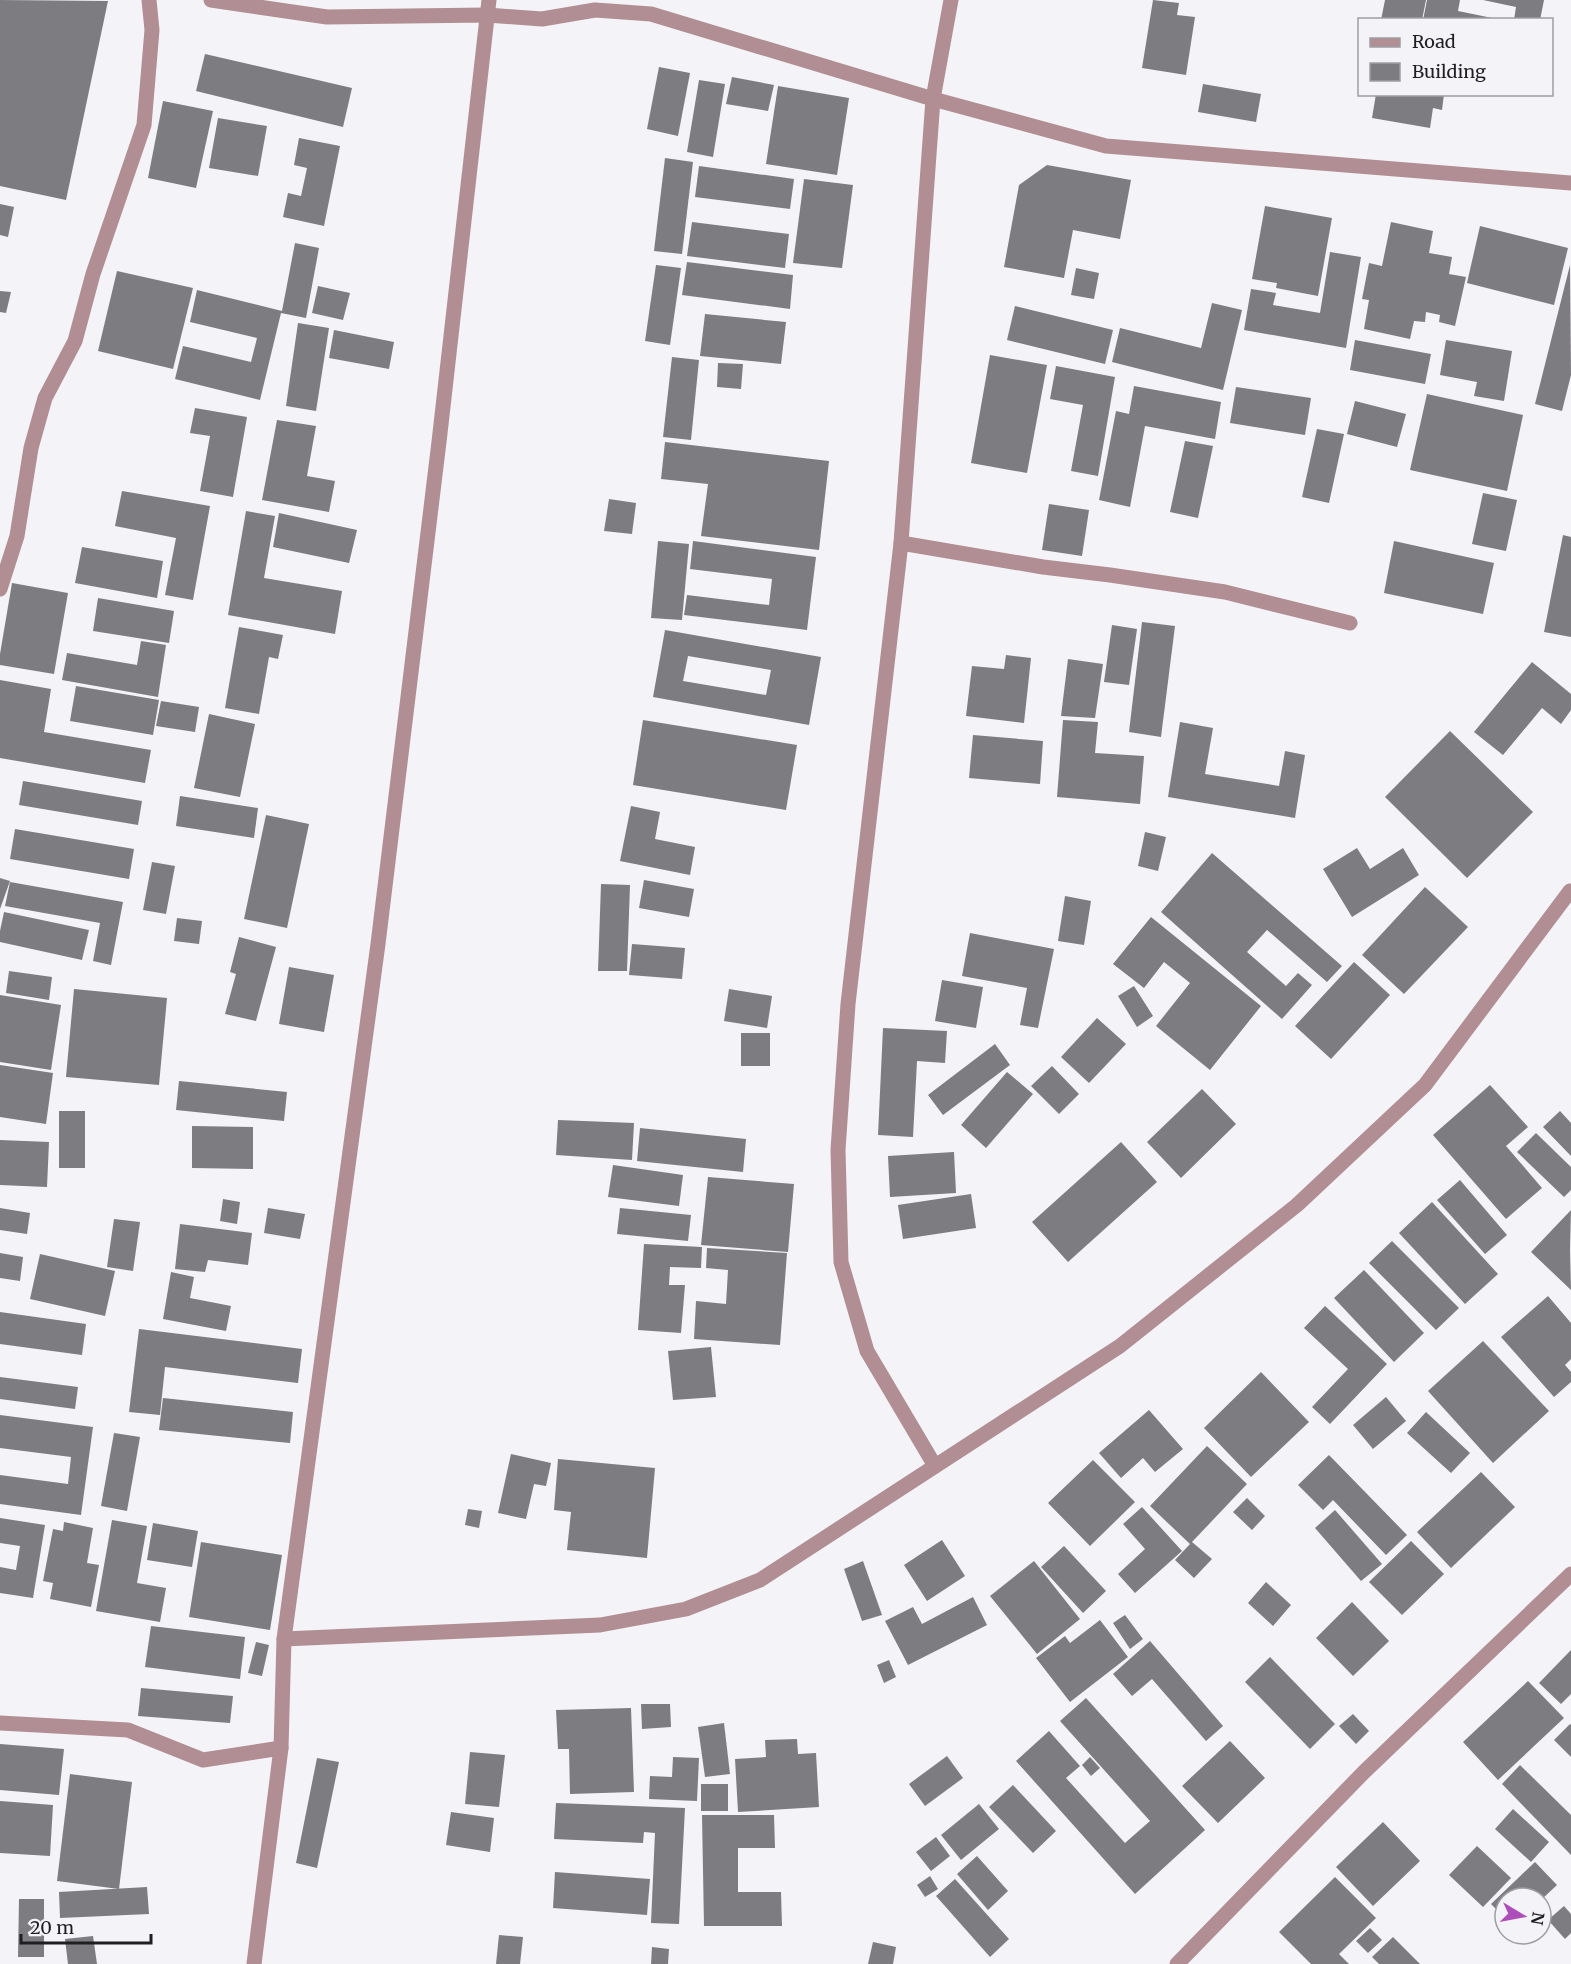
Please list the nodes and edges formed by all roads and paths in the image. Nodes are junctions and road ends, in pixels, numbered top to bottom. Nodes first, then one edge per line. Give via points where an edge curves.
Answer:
1 (149, 0) edge
2 (211, 0) edge
3 (951, 0) edge
4 (488, 8) edge
5 (933, 99) junction
6 (1571, 183) edge
7 (901, 543) junction
8 (0, 589) edge
9 (1350, 623) dead end
10 (1571, 892) edge
11 (935, 1466) junction
12 (1571, 1574) edge
13 (284, 1639) junction
14 (0, 1723) edge
15 (281, 1748) junction
16 (254, 1964) edge
17 (1177, 1964) edge

1 - 8 street via 152,30 144,125 93,274 75,340 45,398 31,447 17,536
2 - 4 street via 327,17
3 - 5 street
4 - 5 street via 542,19 595,10 651,14
4 - 13 street via 378,944
5 - 6 street via 1106,146
5 - 7 street
7 - 9 street via 1225,592
7 - 11 street via 848,1004 838,1150 841,1262 867,1351
10 - 11 street via 1425,1085 1297,1205 1120,1346
11 - 13 street via 760,1580 686,1609 600,1625
12 - 17 street via 1364,1772
13 - 15 street
14 - 15 street via 128,1730 203,1760
15 - 16 street

